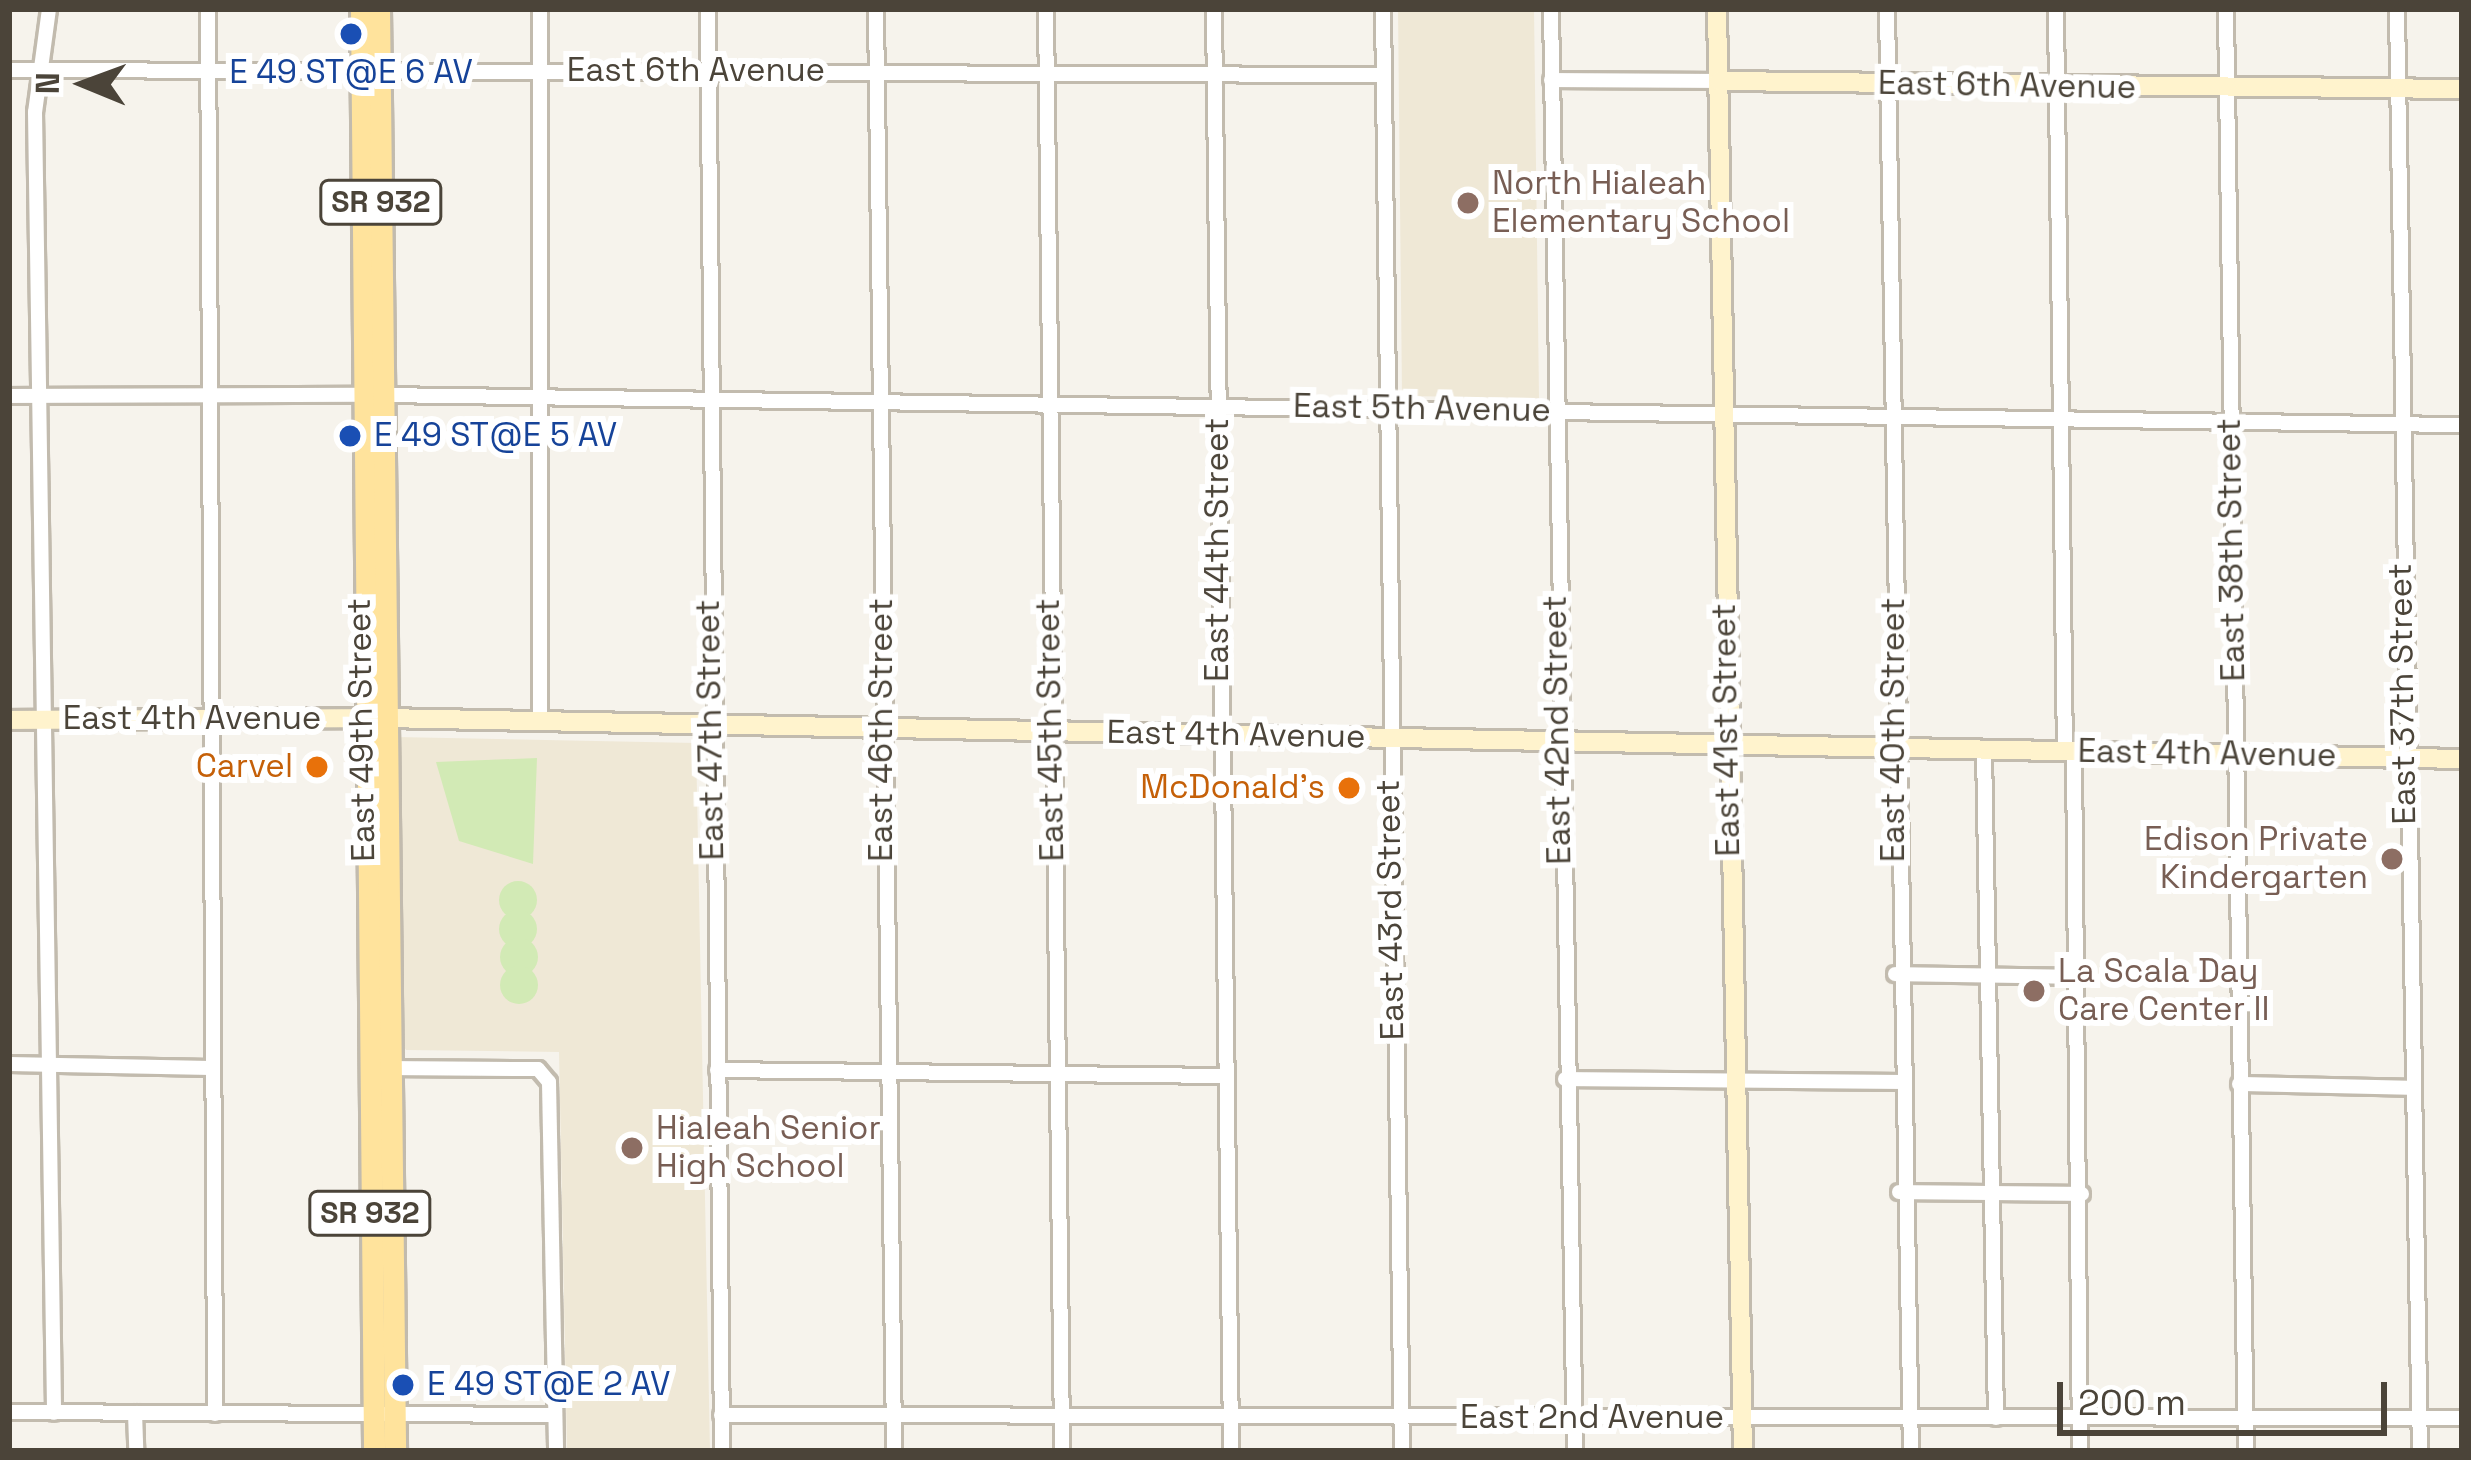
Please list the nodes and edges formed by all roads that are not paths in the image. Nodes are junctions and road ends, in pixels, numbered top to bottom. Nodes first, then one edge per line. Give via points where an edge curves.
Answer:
1 (49, 9) edge
2 (208, 9) edge
3 (361, 9) edge
4 (380, 9) edge
5 (540, 9) edge
6 (708, 9) edge
7 (876, 9) edge
8 (1046, 9) edge
9 (1214, 9) edge
10 (1383, 9) edge
11 (1551, 9) edge
12 (1717, 9) edge
13 (1887, 9) edge
14 (2056, 9) edge
15 (2226, 9) edge
16 (2397, 9) edge
17 (371, 67) junction
18 (209, 68) junction
19 (40, 69) junction
20 (9, 70) edge
21 (540, 70) junction
22 (708, 71) junction
23 (876, 72) junction
24 (1384, 75) junction
25 (1047, 76) junction
26 (1215, 78) junction
27 (1551, 80) junction
28 (1719, 81) junction
29 (1888, 83) junction
30 (2057, 88) junction
31 (2228, 89) junction
32 (2398, 89) junction
33 (2462, 89) edge
34 (539, 394) junction
35 (38, 395) junction
36 (204, 395) junction
37 (371, 395) junction
38 (9, 396) edge
39 (704, 399) junction
40 (880, 402) junction
41 (1048, 402) junction
42 (1218, 406) junction
43 (1386, 407) junction
44 (1556, 411) junction
45 (1720, 411) junction
46 (1893, 415) junction
47 (2061, 419) junction
48 (2229, 420) junction
49 (2397, 424) junction
50 (2462, 425) edge
51 (372, 718) junction
52 (40, 719) junction
53 (205, 719) junction
54 (9, 720) edge
55 (540, 720) junction
56 (711, 724) junction
57 (881, 728) junction
58 (1051, 731) junction
59 (1218, 735) junction
60 (1388, 738) junction
61 (1557, 742) junction
62 (1728, 745) junction
63 (1892, 749) junction
64 (1984, 750) junction
65 (2069, 751) junction
66 (2236, 754) junction
67 (2404, 758) junction
68 (2462, 759) edge
69 (1895, 974) junction
70 (1986, 975) junction
71 (2078, 976) junction
72 (9, 1064) edge
73 (47, 1064) junction
74 (211, 1068) junction
75 (378, 1068) junction
76 (717, 1070) junction
77 (886, 1071) junction
78 (1057, 1073) junction
79 (1224, 1076) junction
80 (1564, 1079) junction
81 (1734, 1081) junction
82 (1898, 1082) junction
83 (2240, 1084) junction
84 (2412, 1088) junction
85 (1900, 1192) junction
86 (1990, 1194) junction
87 (2082, 1194) junction
88 (9, 1412) edge
89 (54, 1413) junction
90 (135, 1413) junction
91 (215, 1414) junction
92 (555, 1414) junction
93 (384, 1415) junction
94 (722, 1415) junction
95 (1061, 1415) junction
96 (894, 1416) junction
97 (1401, 1416) junction
98 (1231, 1417) junction
99 (1908, 1417) junction
100 (1574, 1418) junction
101 (1996, 1418) junction
102 (2248, 1418) junction
103 (2420, 1418) junction
104 (2462, 1418) edge
105 (1742, 1419) junction
106 (2081, 1419) junction
107 (136, 1451) edge
108 (374, 1451) edge
109 (395, 1451) edge
110 (556, 1451) edge
111 (722, 1451) edge
112 (894, 1451) edge
113 (1062, 1451) edge
114 (1232, 1451) edge
115 (1402, 1451) edge
116 (1575, 1451) edge
117 (1742, 1451) edge
118 (1911, 1451) edge
119 (2080, 1451) edge
120 (2246, 1451) edge
121 (2420, 1451) edge

1 - 19 street
2 - 18 street
3 - 17 main road, East 49th Street / SR 932
4 - 17 main road, East 49th Street / SR 932
5 - 21 street
6 - 22 street, East 47th Street
7 - 23 street, East 46th Street
8 - 25 street, East 45th Street
9 - 26 street, East 44th Street
10 - 24 street, East 43rd Street
11 - 27 street, East 42nd Street
12 - 28 main road, East 41st Street
13 - 29 street, East 40th Street
14 - 30 street
15 - 31 street, East 38th Street
16 - 32 street, East 37th Street
17 - 18 street, East 6th Avenue
17 - 21 street, East 6th Avenue
17 - 37 main road, East 49th Street / SR 932
17 - 37 main road, East 49th Street / SR 932 via 360,290
18 - 19 street, East 6th Avenue
18 - 36 street
19 - 20 street, East 6th Avenue
19 - 35 street
21 - 22 street, East 6th Avenue
21 - 34 street
22 - 23 street, East 6th Avenue
22 - 39 street, East 47th Street
23 - 25 street, East 6th Avenue
23 - 40 street, East 46th Street
24 - 26 street, East 6th Avenue
24 - 43 street, East 43rd Street
25 - 26 street, East 6th Avenue
25 - 41 street, East 45th Street
26 - 42 street, East 44th Street
27 - 28 street, East 6th Avenue
27 - 44 street, East 42nd Street
28 - 29 main road, East 6th Avenue
28 - 45 main road, East 41st Street
29 - 30 main road, East 6th Avenue
29 - 46 street, East 40th Street
30 - 31 main road, East 6th Avenue
30 - 47 street
31 - 32 main road, East 6th Avenue
31 - 48 street, East 38th Street
32 - 33 main road, East 6th Avenue
32 - 49 street, East 37th Street
34 - 37 street, East 5th Avenue
34 - 39 street, East 5th Avenue
34 - 55 street
35 - 36 street, East 5th Avenue
35 - 38 street, East 5th Avenue
35 - 52 street
36 - 37 street, East 5th Avenue
36 - 53 street
37 - 51 main road, East 49th Street / SR 932
37 - 51 main road, East 49th Street / SR 932 via 382,485
39 - 40 street, East 5th Avenue
39 - 56 street, East 47th Street
40 - 41 street, East 5th Avenue
40 - 57 street, East 46th Street
41 - 42 street, East 5th Avenue
41 - 58 street, East 45th Street
42 - 43 street, East 5th Avenue
42 - 59 street, East 44th Street
43 - 44 street, East 5th Avenue
43 - 60 street, East 43rd Street
44 - 45 street, East 5th Avenue
44 - 61 street, East 42nd Street
45 - 46 street, East 5th Avenue
45 - 62 main road, East 41st Street
46 - 47 street, East 5th Avenue
46 - 63 street, East 40th Street
47 - 48 street, East 5th Avenue
47 - 65 street
48 - 49 street, East 5th Avenue
48 - 66 street, East 38th Street
49 - 50 street, East 5th Avenue
49 - 67 street, East 37th Street
51 - 53 main road, East 4th Avenue
51 - 55 main road, East 4th Avenue
51 - 75 main road, East 49th Street / SR 932
52 - 53 main road, East 4th Avenue
52 - 54 main road, East 4th Avenue
52 - 73 street
53 - 74 street
55 - 56 main road, East 4th Avenue
56 - 57 main road, East 4th Avenue
56 - 76 street, East 47th Street
57 - 58 main road, East 4th Avenue
57 - 77 street, East 46th Street
58 - 59 main road, East 4th Avenue
58 - 78 street, East 45th Street
59 - 60 main road, East 4th Avenue
59 - 79 street, East 44th Street
60 - 61 main road, East 4th Avenue
60 - 97 street, East 43rd Street
61 - 62 main road, East 4th Avenue
61 - 80 street, East 42nd Street
62 - 63 main road, East 4th Avenue
62 - 81 main road, East 41st Street
63 - 64 main road, East 4th Avenue
63 - 69 street, East 40th Street
64 - 65 main road, East 4th Avenue
64 - 70 street
65 - 66 main road, East 4th Avenue
65 - 71 street
66 - 67 main road, East 4th Avenue
66 - 83 street, East 38th Street
67 - 68 main road, East 4th Avenue
67 - 84 street, East 37th Street
69 - 70 street
69 - 82 street, East 40th Street
70 - 71 street
70 - 86 street
71 - 87 street
72 - 73 street
73 - 74 street
73 - 89 street
74 - 91 street
75 - 92 street via 544,1073
75 - 93 main road, East 49th Street / SR 932
76 - 77 street
76 - 94 street, East 47th Street
77 - 78 street
77 - 96 street, East 46th Street
78 - 79 street
78 - 95 street, East 45th Street
79 - 98 street, East 44th Street
80 - 81 street
80 - 100 street, East 42nd Street
81 - 82 street
81 - 105 main road, East 41st Street
82 - 85 street, East 40th Street
83 - 84 street
83 - 102 street, East 38th Street
84 - 103 street, East 37th Street
85 - 86 street
85 - 99 street, East 40th Street
86 - 87 street
86 - 101 street
87 - 106 street
88 - 89 street
89 - 90 street
90 - 91 street
90 - 107 street
91 - 93 street
92 - 93 street
92 - 110 street
93 - 108 main road, East 49th Street / SR 932
93 - 109 main road, East 49th Street / SR 932
94 - 96 street, East 2nd Avenue
94 - 111 street, East 47th Street
95 - 96 street, East 2nd Avenue
95 - 98 street, East 2nd Avenue
95 - 113 street, East 45th Street
96 - 112 street, East 46th Street
97 - 98 street, East 2nd Avenue
97 - 100 street, East 2nd Avenue
97 - 115 street, East 43rd Street
98 - 114 street, East 44th Street
99 - 101 street, East 2nd Avenue
99 - 105 street, East 2nd Avenue
99 - 118 street, East 40th Street
100 - 105 street, East 2nd Avenue
100 - 116 street, East 42nd Street
101 - 106 street, East 2nd Avenue
102 - 103 street, East 2nd Avenue
102 - 106 street, East 2nd Avenue
102 - 120 street, East 38th Street
103 - 104 street, East 2nd Avenue
103 - 121 street, East 37th Street
105 - 117 main road, East 41st Street
106 - 119 street

